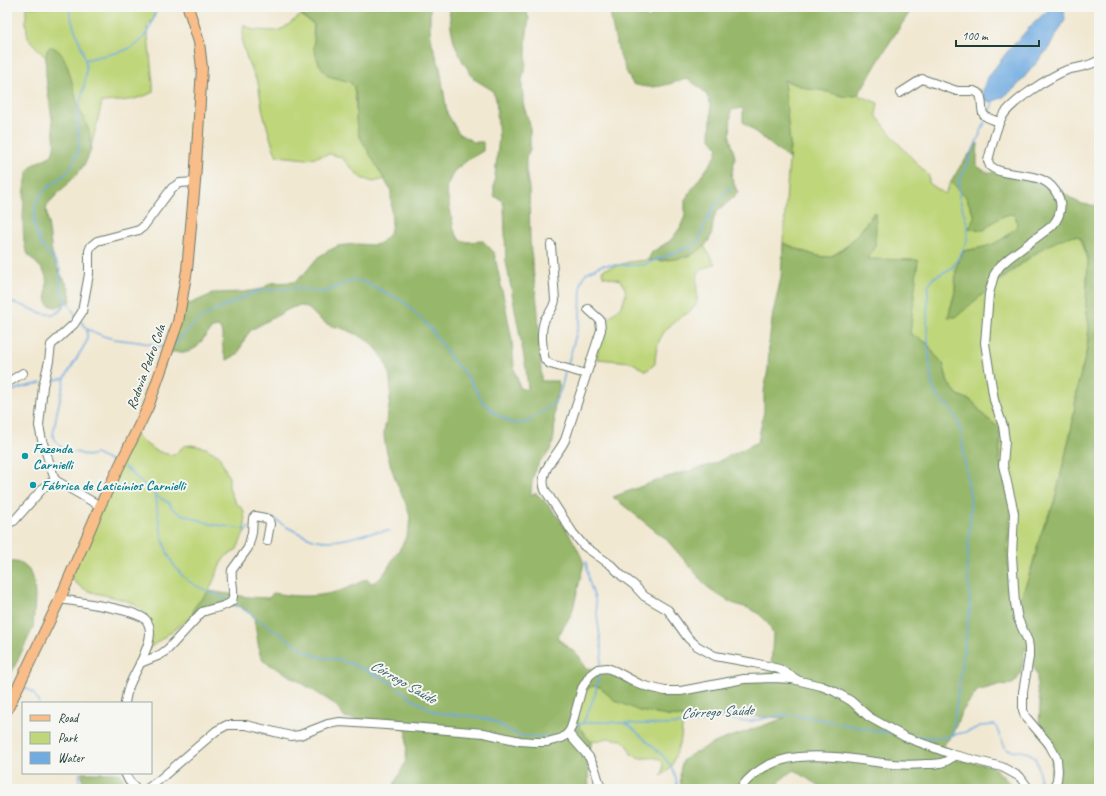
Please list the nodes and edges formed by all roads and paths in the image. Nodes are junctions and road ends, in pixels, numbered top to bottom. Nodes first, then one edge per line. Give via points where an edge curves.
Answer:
1 (188, 7) edge
2 (1099, 60) edge
3 (900, 93) dead end
4 (1000, 122) junction
5 (195, 182) junction
6 (551, 245) dead end
7 (588, 309) dead end
8 (23, 373) dead end
9 (586, 374) junction
10 (7, 383) edge
11 (56, 480) junction
12 (100, 506) junction
13 (7, 521) edge
14 (267, 542) dead end
15 (60, 599) junction
16 (140, 663) junction
17 (799, 680) junction
18 (125, 702) edge
19 (7, 710) edge
20 (568, 733) junction
21 (954, 755) junction
22 (126, 774) edge
23 (137, 789) edge
24 (147, 789) edge
25 (601, 789) edge
26 (740, 789) edge
27 (1029, 789) edge
28 (1053, 789) edge

1 - 5 main road, Rodovia Pedro Cola via 199,42 202,68
2 - 4 street via 1067,70 1045,81 1014,105
3 - 4 street via 922,80 957,91 977,92 981,97 982,113 986,118
4 - 28 street via 988,161 990,166 1046,182 1054,189 1061,204 1057,220 1052,226 1009,258 994,275 989,294 985,343 994,400 1003,426 1003,465 1014,513 1012,555 1015,603 1018,620 1029,648 1023,710 1057,759 1057,780
5 - 11 street via 180,183 172,188 143,227 97,241 91,246 84,308 78,318 51,345 50,361 43,386 39,426
5 - 12 main road, Rodovia Pedro Cola via 187,270 178,322 148,407
6 - 9 street via 556,300 543,325 545,360 550,364
7 - 9 street via 600,320 602,326
8 - 10 street
9 - 17 street via 565,440 546,470 543,480 545,490 573,533 584,546 611,565 644,596 668,610 697,646 715,656 779,669
11 - 12 street
11 - 13 street via 44,487 14,521
12 - 15 main road, Rodovia Pedro Cola
14 - 16 street via 269,520 255,516 252,520 248,548 232,570 232,601 202,612 168,649
15 - 16 street via 131,613 145,620 150,636
15 - 19 main road, Rodovia Pedro Cola
16 - 18 street via 131,680
17 - 20 street via 757,678 681,691 665,691 641,685 607,668 598,669 590,675 582,688
17 - 21 street via 834,691 886,727 905,737
20 - 24 street via 562,738 534,742 484,733 340,722 291,736 246,725 227,724
20 - 25 street via 589,757
21 - 26 street via 944,762 919,765 825,756 782,760 766,766 746,781
21 - 27 street via 1002,767 1015,774
22 - 23 street

